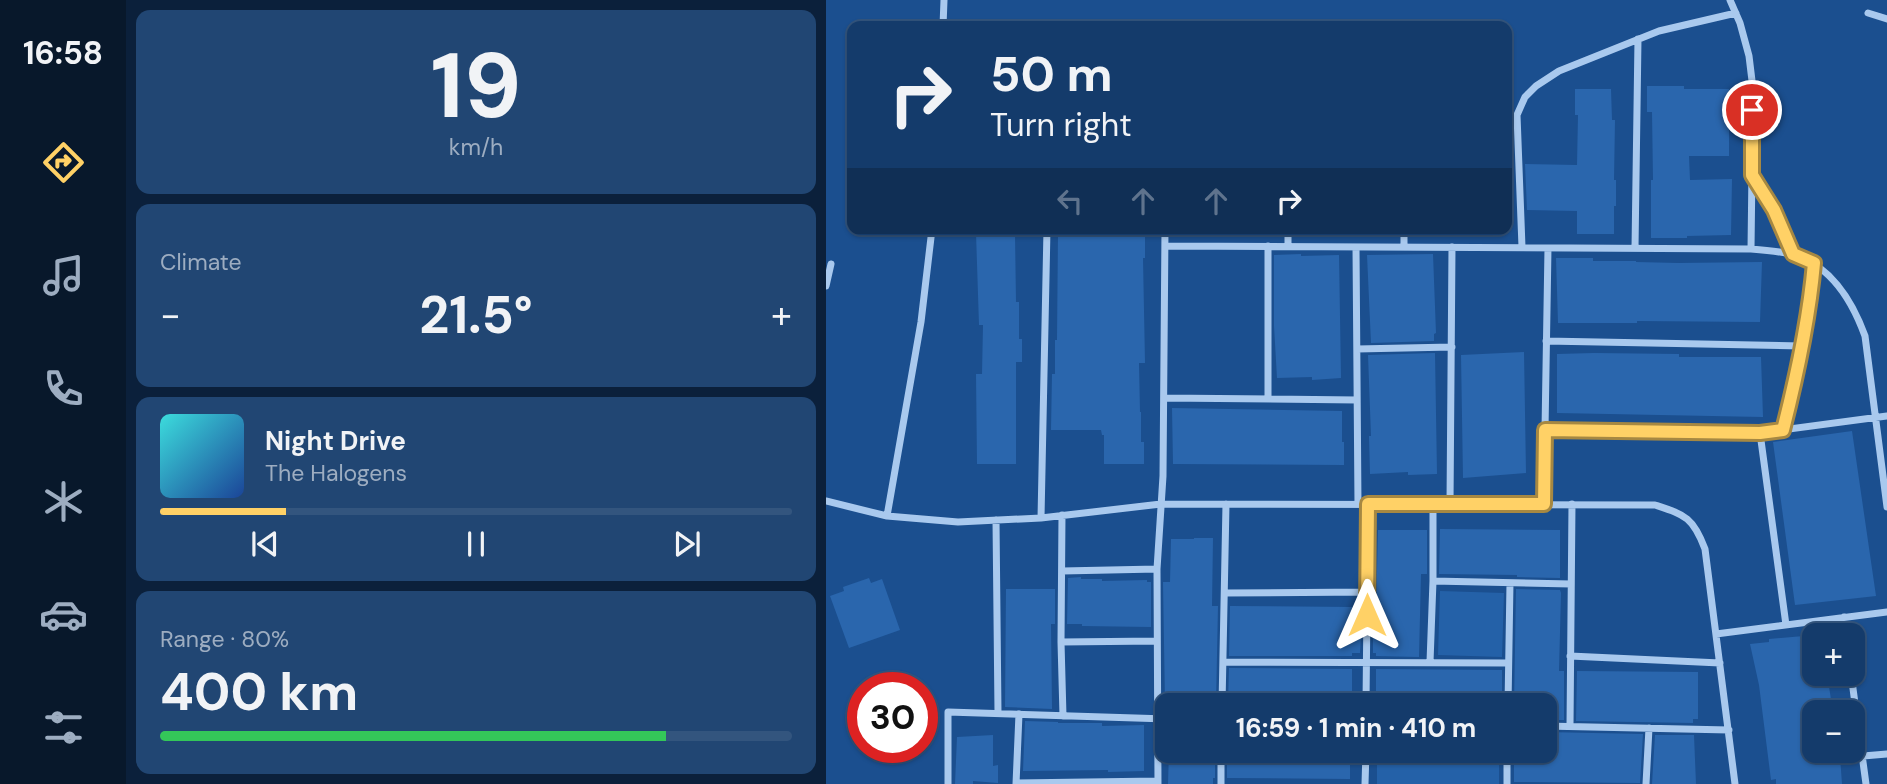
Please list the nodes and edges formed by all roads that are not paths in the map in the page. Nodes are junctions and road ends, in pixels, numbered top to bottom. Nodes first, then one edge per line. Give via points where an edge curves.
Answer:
1 (944, 0) edge
2 (1730, 0) edge
3 (1736, 13) junction
4 (1868, 13) dead end
5 (1887, 19) edge
6 (943, 21) edge
7 (1638, 39) junction
8 (1752, 175) junction
9 (931, 235) edge
10 (1047, 235) edge
11 (1165, 235) edge
12 (1288, 235) edge
13 (1404, 235) edge
14 (1165, 246) junction
15 (1268, 246) junction
16 (1288, 246) junction
17 (1356, 247) junction
18 (1404, 247) junction
19 (1452, 247) junction
20 (1522, 247) junction
21 (1548, 248) junction
22 (1635, 248) junction
23 (1751, 249) junction
24 (1793, 254) junction
25 (1814, 263) junction
26 (831, 264) dead end
27 (826, 286) edge
28 (1546, 341) junction
29 (1802, 346) junction
30 (1452, 347) junction
31 (1357, 349) junction
32 (1164, 398) junction
33 (1268, 399) junction
34 (1357, 400) junction
35 (1887, 415) edge
36 (1875, 417) junction
37 (1545, 430) junction
38 (1783, 430) junction
39 (1760, 433) junction
40 (826, 501) edge
41 (1161, 504) junction
42 (1226, 504) junction
43 (1358, 504) junction
44 (1368, 504) junction
45 (1433, 504) junction
46 (1450, 504) junction
47 (1544, 504) junction
48 (1572, 504) junction
49 (1887, 507) edge
50 (1062, 515) junction
51 (887, 516) junction
52 (1041, 518) junction
53 (996, 520) junction
54 (1157, 569) junction
55 (1062, 571) junction
56 (1433, 581) junction
57 (1510, 583) junction
58 (1571, 584) junction
59 (1367, 592) junction
60 (1224, 593) junction
61 (1887, 612) edge
62 (1844, 617) junction
63 (1845, 623) edge
64 (1786, 625) junction
65 (1716, 634) junction
66 (1157, 641) junction
67 (1061, 642) junction
68 (1570, 656) junction
69 (1366, 661) junction
70 (1223, 662) junction
71 (1430, 662) junction
72 (1508, 663) junction
73 (1720, 663) junction
74 (1158, 693) edge
75 (1222, 693) edge
76 (1366, 693) edge
77 (1508, 693) edge
78 (998, 713) junction
79 (1019, 714) junction
80 (1063, 716) junction
81 (1155, 719) edge
82 (1557, 726) edge
83 (1570, 726) junction
84 (1648, 728) junction
85 (1728, 730) junction
86 (1887, 754) edge
87 (1865, 756) edge
88 (1158, 763) edge
89 (1222, 763) edge
90 (1366, 763) edge
91 (1507, 763) edge
92 (1864, 763) edge
93 (1016, 783) edge
94 (1158, 783) edge
95 (948, 784) edge
96 (1221, 784) edge
97 (1365, 784) edge
98 (1507, 784) edge
99 (1646, 784) edge
100 (1735, 784) edge
101 (1866, 784) edge

1 - 6 street
2 - 3 street
3 - 7 street
3 - 8 street via 1753,89
4 - 5 street
7 - 20 street via 1559,71 1525,97 1517,115
7 - 22 street
8 - 23 street
8 - 24 street
9 - 51 street
10 - 52 street
11 - 14 street
12 - 16 street
13 - 18 street
14 - 15 street
14 - 32 street
15 - 16 street
15 - 33 street
16 - 17 street
17 - 18 street
17 - 31 street
18 - 19 street
19 - 20 street
19 - 30 street
20 - 21 street
21 - 22 street
21 - 28 street
22 - 23 street
23 - 24 street
24 - 25 street
25 - 29 street
25 - 36 street via 1856,311
26 - 27 street
28 - 29 street
28 - 37 street
29 - 38 street
30 - 31 street
30 - 46 street
31 - 34 street
32 - 33 street
32 - 41 street
33 - 34 street
34 - 43 street
35 - 36 street
36 - 38 street
36 - 49 street
37 - 39 street
37 - 47 street
38 - 39 street
39 - 64 street
40 - 51 street
41 - 42 street
41 - 50 street
41 - 54 street
42 - 43 street
42 - 60 street
43 - 44 street
44 - 45 street
44 - 59 street
45 - 46 street
45 - 56 street
46 - 47 street
47 - 48 street
48 - 58 street
48 - 65 street via 1655,505 1682,514 1699,531 1705,549
50 - 52 street
50 - 55 street
51 - 53 street
52 - 53 street
53 - 78 street
54 - 55 street
54 - 66 street
55 - 67 street
56 - 57 street
56 - 71 street
57 - 58 street
57 - 72 street
58 - 68 street
59 - 60 street
59 - 69 street
60 - 70 street
61 - 62 street
62 - 63 street
62 - 64 street
64 - 65 street
65 - 73 street
66 - 67 street
66 - 74 street
67 - 80 street
68 - 73 street
68 - 83 street
69 - 70 street
69 - 71 street
69 - 76 street
70 - 75 street
71 - 72 street
72 - 77 street
73 - 85 street
78 - 79 street
78 - 95 street via 948,712
79 - 80 street
79 - 93 street
80 - 81 street
82 - 83 street
83 - 84 street
84 - 85 street
84 - 99 street
85 - 100 street
86 - 87 street
88 - 94 street
89 - 96 street
90 - 97 street
91 - 98 street
92 - 101 street
93 - 94 street

